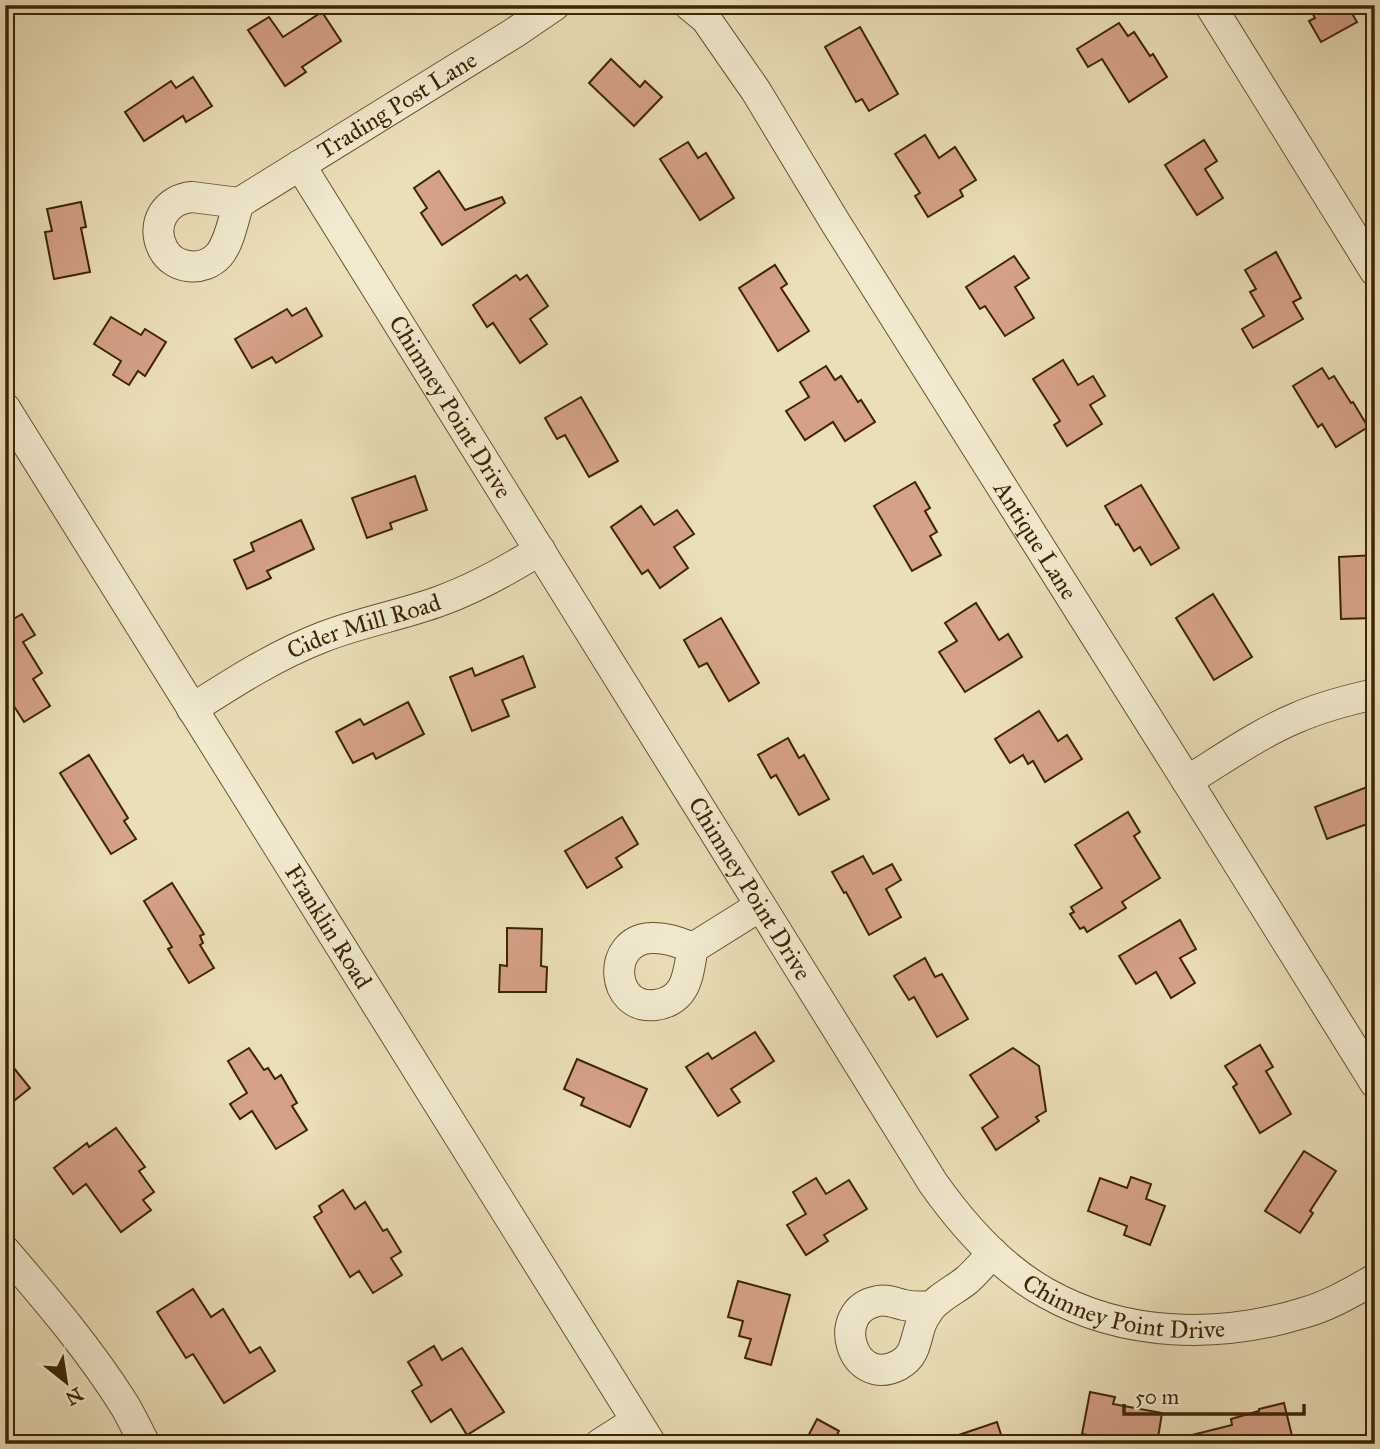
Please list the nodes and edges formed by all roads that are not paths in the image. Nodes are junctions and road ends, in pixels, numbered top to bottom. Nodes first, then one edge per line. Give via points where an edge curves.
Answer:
1 (555, 5) edge
2 (689, 5) edge
3 (1210, 5) edge
4 (300, 165) junction
5 (239, 203) dead end
6 (1375, 271) edge
7 (5, 408) edge
8 (540, 550) junction
9 (1375, 694) edge
10 (192, 709) junction
11 (1187, 781) junction
12 (760, 906) junction
13 (694, 948) dead end
14 (1375, 1083) edge
15 (5, 1251) edge
16 (993, 1253) junction
17 (1375, 1279) edge
18 (931, 1306) dead end
19 (644, 1432) edge
20 (145, 1444) edge
21 (600, 1444) edge

1 - 4 street, Trading Post Lane
2 - 11 street, Antique Lane via 706,19 756,91
3 - 6 street
4 - 5 street, Trading Post Lane
4 - 8 street, Chimney Point Drive
7 - 10 street, Franklin Road
8 - 10 street, Cider Mill Road via 471,589 298,647
8 - 12 street, Chimney Point Drive
9 - 11 street via 1296,718
10 - 19 street, Franklin Road
11 - 14 street, Antique Lane
12 - 13 street
12 - 16 street, Chimney Point Drive via 933,1183 964,1225
15 - 20 street via 88,1352
16 - 17 street, Chimney Point Drive via 1044,1292 1082,1310 1115,1321 1188,1331 1253,1326 1306,1313
16 - 18 street
19 - 21 street

